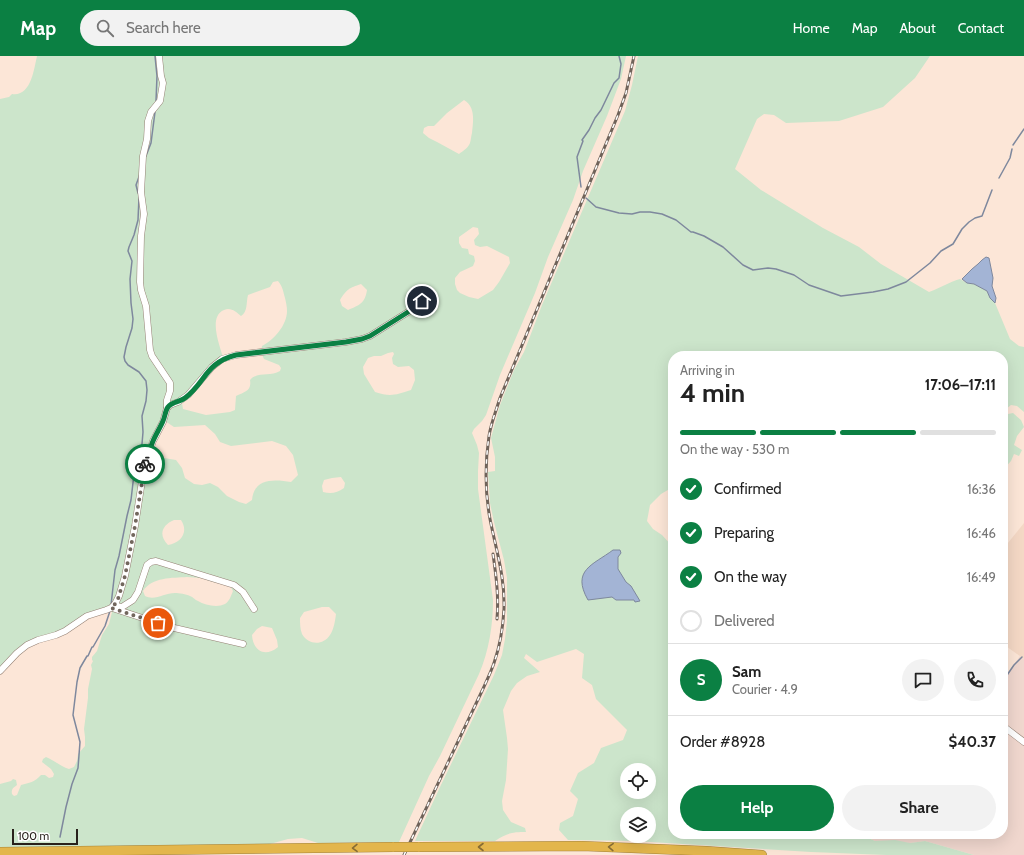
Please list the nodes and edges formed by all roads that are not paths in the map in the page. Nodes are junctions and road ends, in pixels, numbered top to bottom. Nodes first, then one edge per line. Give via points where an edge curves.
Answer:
1 (159, 56) edge
2 (422, 301) dead end
3 (167, 408) junction
4 (113, 606) junction
5 (254, 609) dead end
6 (243, 644) dead end
7 (0, 671) edge
8 (1008, 730) edge
9 (1024, 742) edge
10 (0, 852) edge
11 (762, 855) edge

1 - 3 street via 163,83 160,101 151,112 148,121 143,156 141,192 144,214 140,282 146,306 150,350 170,383
2 - 3 street via 362,339 222,359 188,395
3 - 4 street via 144,468 125,576
4 - 5 street via 122,607 133,600 147,565 156,561 234,585 243,592
4 - 6 street via 170,627
4 - 7 street via 87,616 61,633 27,645
8 - 9 street
11 -> 10 highway, bridge via 582,846

